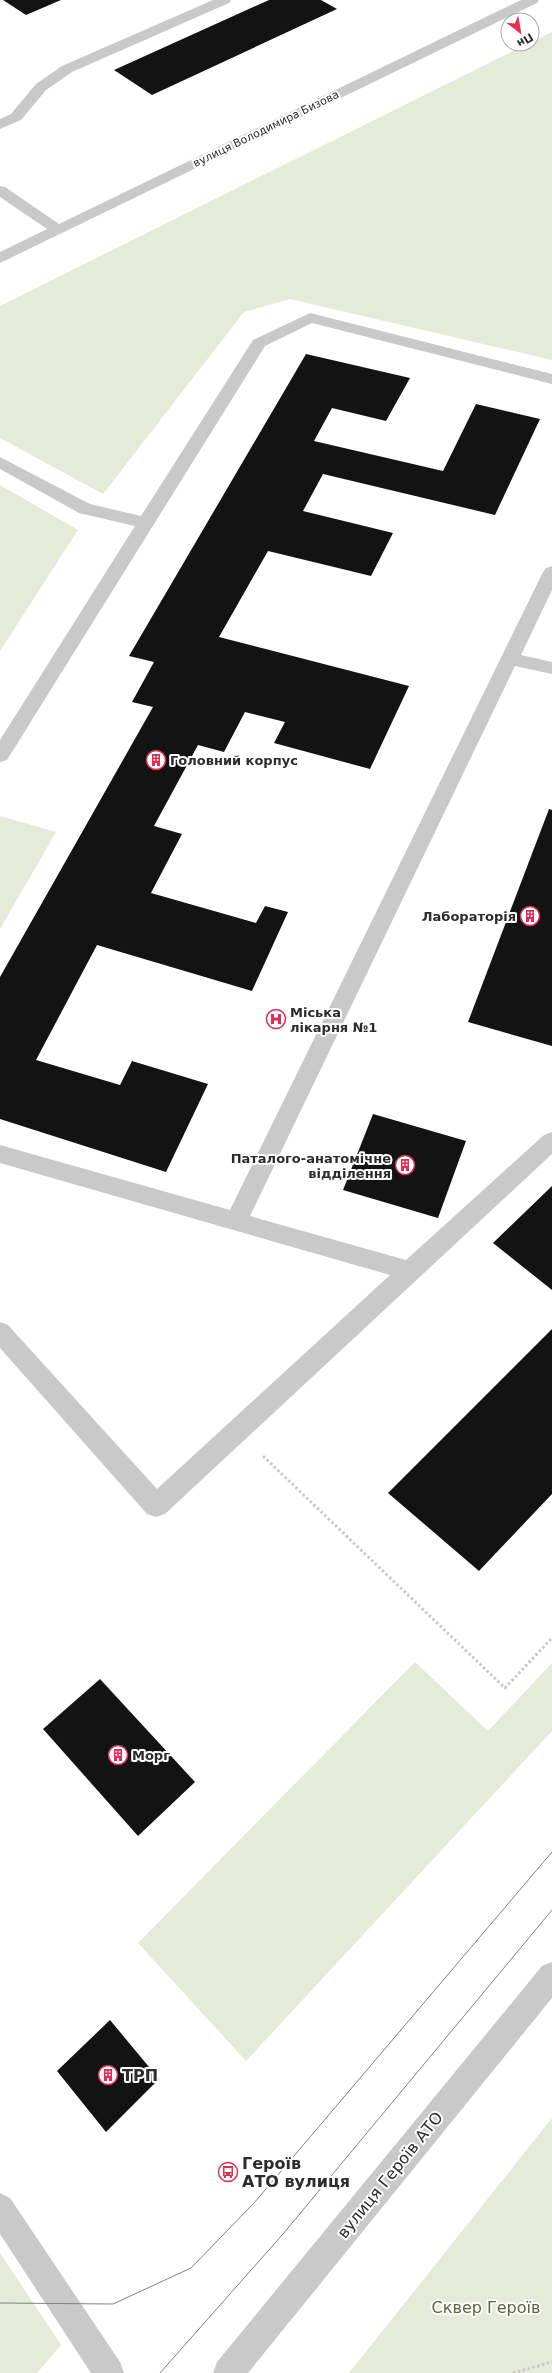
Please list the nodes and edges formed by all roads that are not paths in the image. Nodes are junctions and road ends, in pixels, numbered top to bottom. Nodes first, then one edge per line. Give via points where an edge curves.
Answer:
1 (224, 0) edge
2 (532, 0) edge
3 (0, 106) edge
4 (16, 117) junction
5 (0, 125) edge
6 (0, 190) edge
7 (58, 230) junction
8 (0, 258) edge
9 (552, 379) edge
10 (0, 462) edge
11 (147, 523) junction
12 (552, 572) edge
13 (511, 659) junction
14 (552, 668) edge
15 (0, 755) edge
16 (552, 1141) edge
17 (0, 1154) edge
18 (236, 1221) junction
19 (410, 1271) junction
20 (0, 1332) edge
21 (552, 1976) edge
22 (0, 2208) edge
23 (109, 2373) edge
24 (228, 2373) edge

1 - 4 street via 67,69 41,87
2 - 7 street, вулиця Володимира Бизова
3 - 4 street
4 - 5 street
6 - 7 street
7 - 8 street, вулиця Володимира Бизова
9 - 11 street via 310,318 258,343
10 - 11 street via 85,509
11 - 15 street
12 - 13 street
13 - 14 street
13 - 18 street
16 - 19 street
17 - 18 street
18 - 19 street
19 - 20 street via 156,1506
21 - 24 street, вулиця Героїв АТО
22 - 23 street

